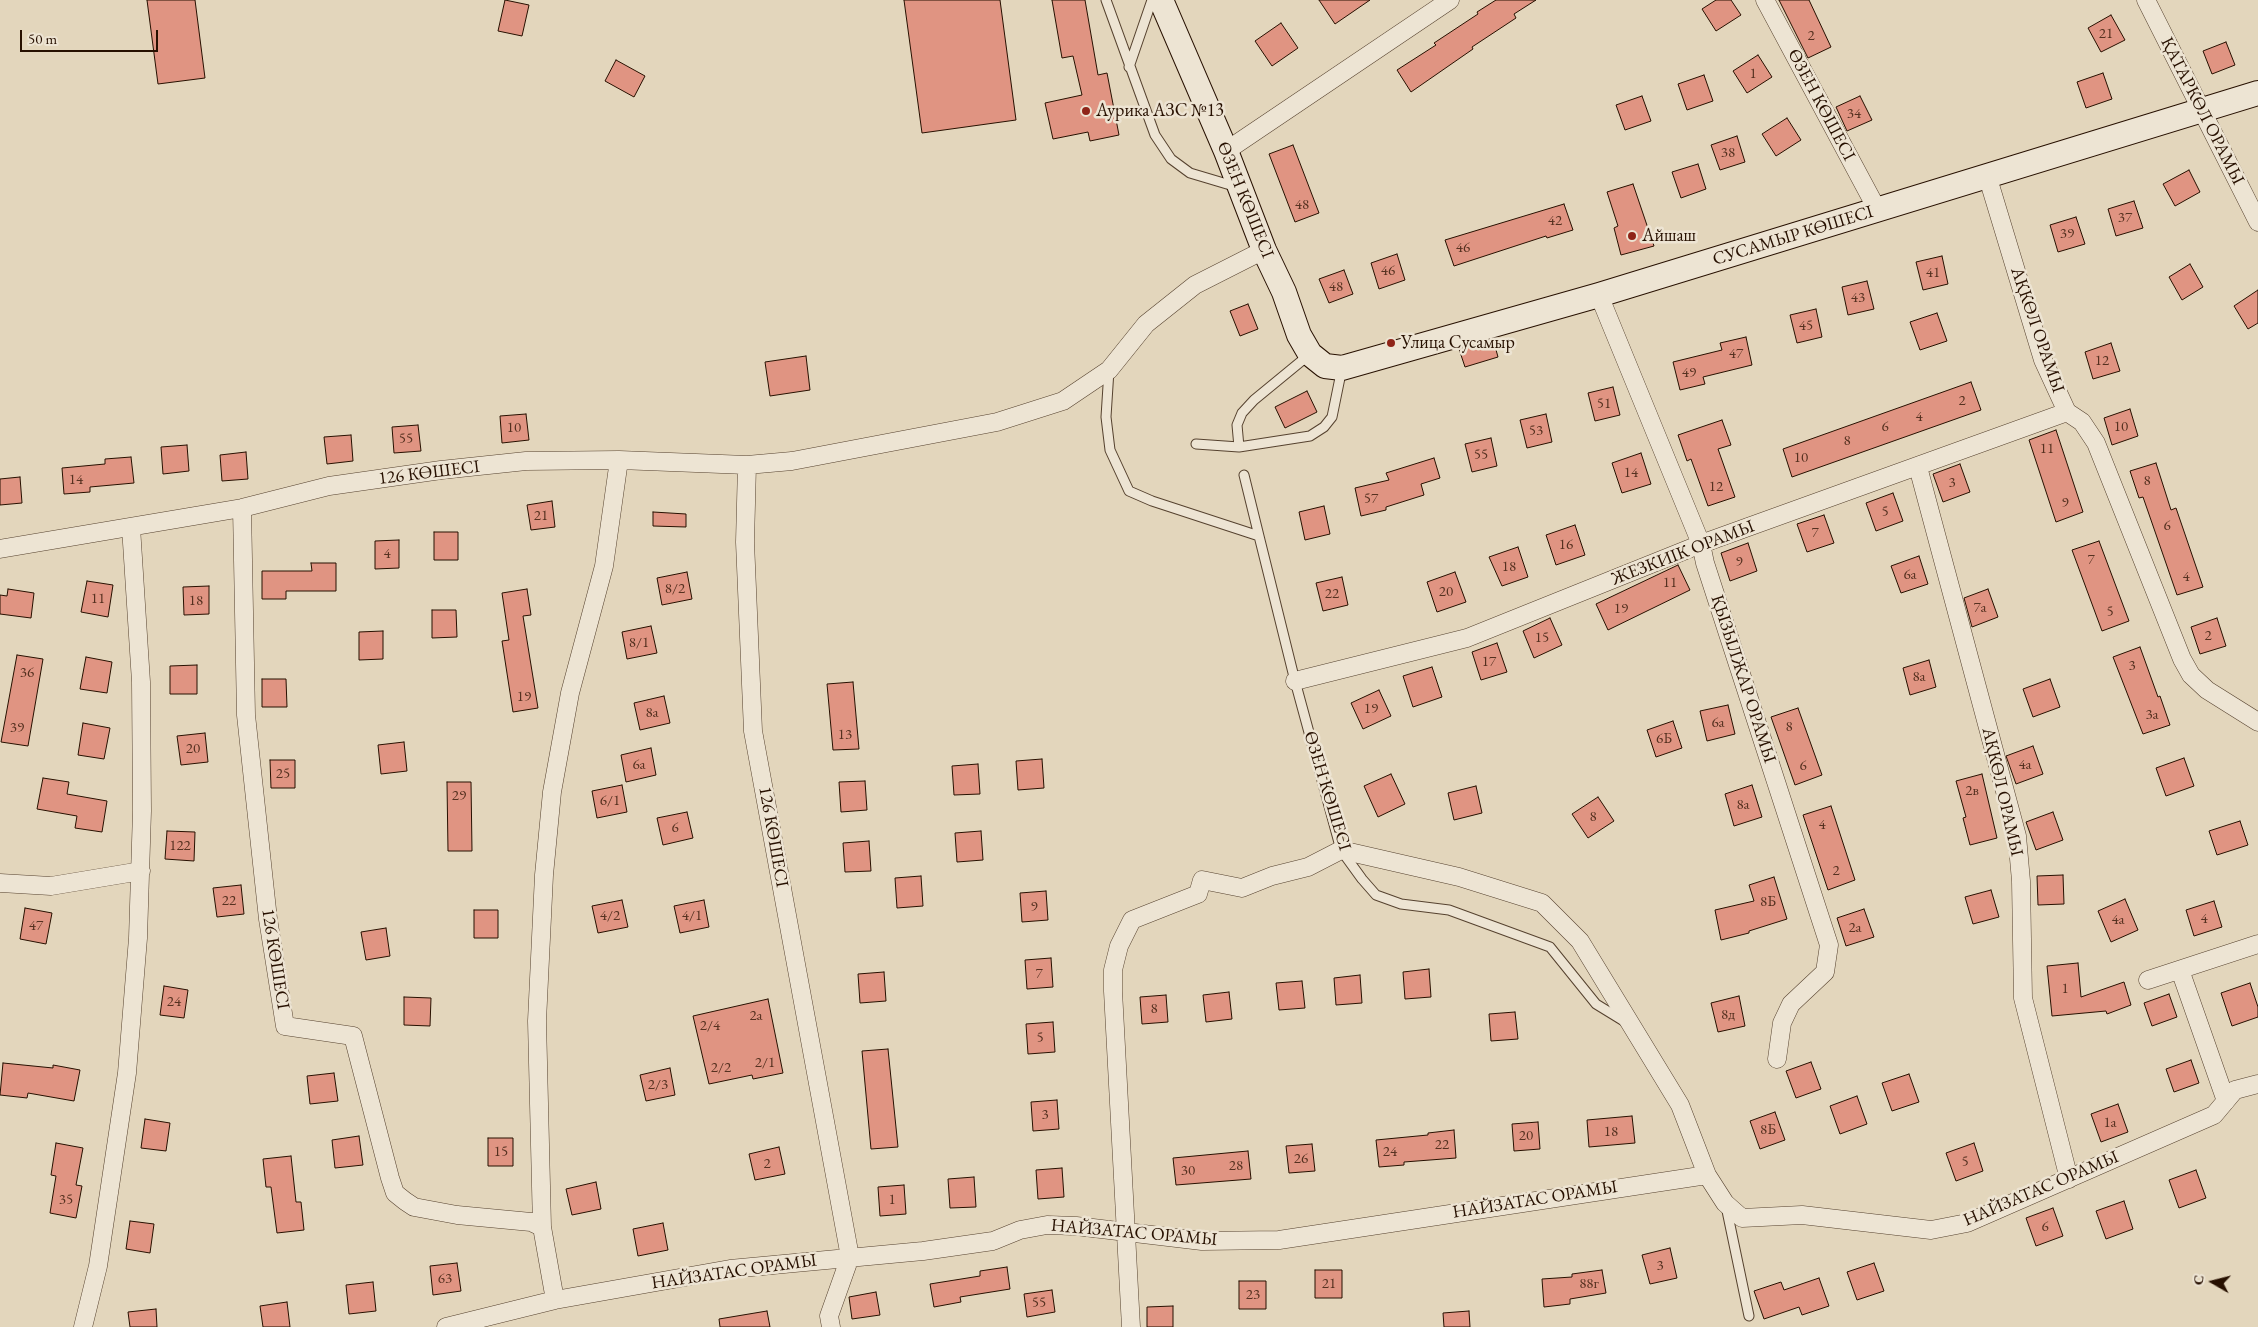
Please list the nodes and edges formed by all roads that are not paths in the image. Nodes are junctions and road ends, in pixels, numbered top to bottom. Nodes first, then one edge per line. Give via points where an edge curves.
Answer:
1 (1106, 0) edge
2 (1152, 0) edge
3 (1161, 0) edge
4 (1450, 0) edge
5 (1765, 0) edge
6 (2146, 0) edge
7 (1129, 67) junction
8 (2258, 93) edge
9 (2201, 111) junction
10 (1226, 151) junction
11 (1987, 175) junction
12 (1239, 187) junction
13 (1878, 211) junction
14 (2258, 222) edge
15 (1264, 250) junction
16 (1599, 295) junction
17 (1326, 363) junction
18 (1109, 370) junction
19 (2067, 412) junction
20 (1196, 444) dead end
21 (1239, 447) junction
22 (619, 460) junction
23 (747, 465) junction
24 (1918, 467) junction
25 (1244, 475) dead end
26 (242, 508) junction
27 (131, 527) junction
28 (1259, 536) junction
29 (1701, 544) junction
30 (0, 549) edge
31 (1295, 681) junction
32 (2258, 722) edge
33 (1341, 850) junction
34 (141, 871) junction
35 (0, 884) edge
36 (2258, 944) edge
37 (2180, 970) junction
38 (2148, 980) dead end
39 (1632, 1026) junction
40 (1777, 1058) dead end
41 (2258, 1084) edge
42 (2226, 1101) junction
43 (1707, 1175) junction
44 (2069, 1179) junction
45 (1725, 1203) junction
46 (542, 1227) junction
47 (1126, 1231) junction
48 (850, 1257) junction
49 (555, 1300) junction
50 (1749, 1316) dead end
51 (83, 1327) edge
52 (446, 1327) edge
53 (831, 1327) edge
54 (1131, 1327) edge

1 - 7 lane
2 - 7 lane
3 - 10 main road, ӨЗЕН КӨШЕСІ
4 - 10 street
5 - 13 street, ӨЗЕН КӨШЕСІ
6 - 9 street, ҚАТАРКӨЛ ОРАМЫ
7 - 12 lane via 1155,135 1171,159 1190,173
8 - 9 main road, СУСАМЫР КӨШЕСІ
9 - 11 main road, СУСАМЫР КӨШЕСІ
9 - 14 street, ҚАТАРКӨЛ ОРАМЫ
10 - 12 main road, ӨЗЕН КӨШЕСІ
11 - 13 main road, СУСАМЫР КӨШЕСІ
11 - 19 street, АҚКӨЛ ОРАМЫ via 2043,360
12 - 15 main road, ӨЗЕН КӨШЕСІ
13 - 16 main road, СУСАМЫР КӨШЕСІ
15 - 17 main road, ӨЗЕН КӨШЕСІ via 1284,292 1299,335
15 - 18 street via 1195,286 1146,324
16 - 17 main road, СУСАМЫР КӨШЕСІ
16 - 29 street, ҚЫЗЫЛЖАР ОРАМЫ
17 - 21 lane via 1254,400 1242,413 1237,426
17 - 21 lane via 1336,406 1324,427 1310,436
18 - 23 street via 1063,401 997,422 792,461
18 - 28 lane via 1106,417 1110,450 1129,491
19 - 24 street, ЖЕЗКИІК ОРАМЫ
19 - 32 street, АҚКӨЛ ОРАМЫ via 2082,422 2096,443 2176,646 2191,675 2207,690
20 - 21 lane
22 - 23 street, 126 КӨШЕСІ
22 - 26 street, 126 КӨШЕСІ via 526,461 441,470 329,486
22 - 46 street via 604,566 570,693 552,792 544,875 537,1021
23 - 48 street, 126 КӨШЕСІ via 745,542 753,731
24 - 29 street, ЖЕЗКИІК ОРАМЫ
24 - 44 street, АҚКӨЛ ОРАМЫ via 2017,836 2023,998
25 - 28 lane, ӨЗЕН КӨШЕСІ
26 - 27 street, 126 КӨШЕСІ
26 - 46 street, 126 КӨШЕСІ via 246,715 268,919 285,1026 354,1036 395,1193 414,1207 531,1222
27 - 30 street, 126 КӨШЕСІ
27 - 34 street via 142,682
28 - 31 lane, ӨЗЕН КӨШЕСІ
29 - 31 street, ЖЕЗКИІК ОРАМЫ via 1467,638
29 - 40 street, ҚЫЗЫЛЖАР ОРАМЫ via 1829,945 1825,972 1791,1004 1782,1023
31 - 33 lane, ӨЗЕН КӨШЕСІ
33 - 39 lane, ӨЗЕН КӨШЕСІ via 1376,895 1402,904 1449,910 1550,947 1596,1004
33 - 39 street, НАЙЗАТАС ОРАМЫ via 1459,877 1542,903 1580,941
33 - 47 street via 1308,867 1242,888 1202,880 1198,894 1132,920 1113,970
34 - 35 street via 51,886
34 - 51 street via 127,1073 98,1266
36 - 37 street
37 - 38 street
37 - 42 street
39 - 43 street, НАЙЗАТАС ОРАМЫ via 1680,1105
41 - 42 street, НАЙЗАТАС ОРАМЫ via 2234,1090
42 - 44 street, НАЙЗАТАС ОРАМЫ via 2214,1115
43 - 45 street, НАЙЗАТАС ОРАМЫ
43 - 47 street, НАЙЗАТАС ОРАМЫ via 1279,1240 1202,1241
44 - 45 street, НАЙЗАТАС ОРАМЫ via 1967,1223 1930,1230 1802,1215 1742,1218
45 - 50 lane
46 - 49 street
47 - 48 street, НАЙЗАТАС ОРАМЫ via 1047,1224 992,1241 922,1252
47 - 54 street
48 - 49 street, НАЙЗАТАС ОРАМЫ via 730,1269
48 - 53 street via 829,1316
49 - 52 street, НАЙЗАТАС ОРАМЫ

